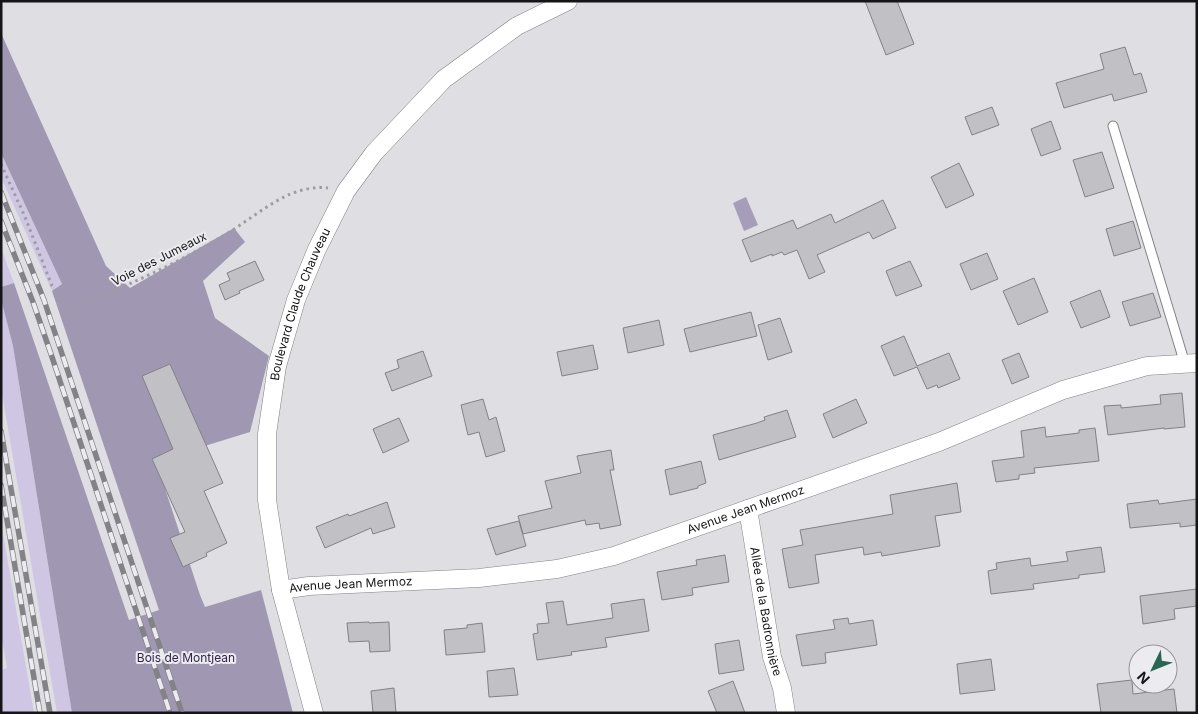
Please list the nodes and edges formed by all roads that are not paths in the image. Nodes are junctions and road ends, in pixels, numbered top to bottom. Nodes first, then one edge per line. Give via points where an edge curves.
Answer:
1 (568, 1) edge
2 (1112, 126) dead end
3 (1191, 364) edge
4 (748, 509) junction
5 (280, 590) junction
6 (314, 713) edge
7 (786, 713) edge

1 - 5 street, Boulevard Claude Chauveau via 517,26 444,79 374,153 346,191 317,249 296,300 277,366 266,434 267,500
2 - 3 lane
3 - 4 street, Avenue Jean Mermoz via 1147,366 1063,390 940,442
4 - 5 street, Avenue Jean Mermoz via 614,556 557,569 479,578
4 - 7 street, Allée de la Badronnière via 772,657
5 - 6 street, Boulevard Claude Chauveau

